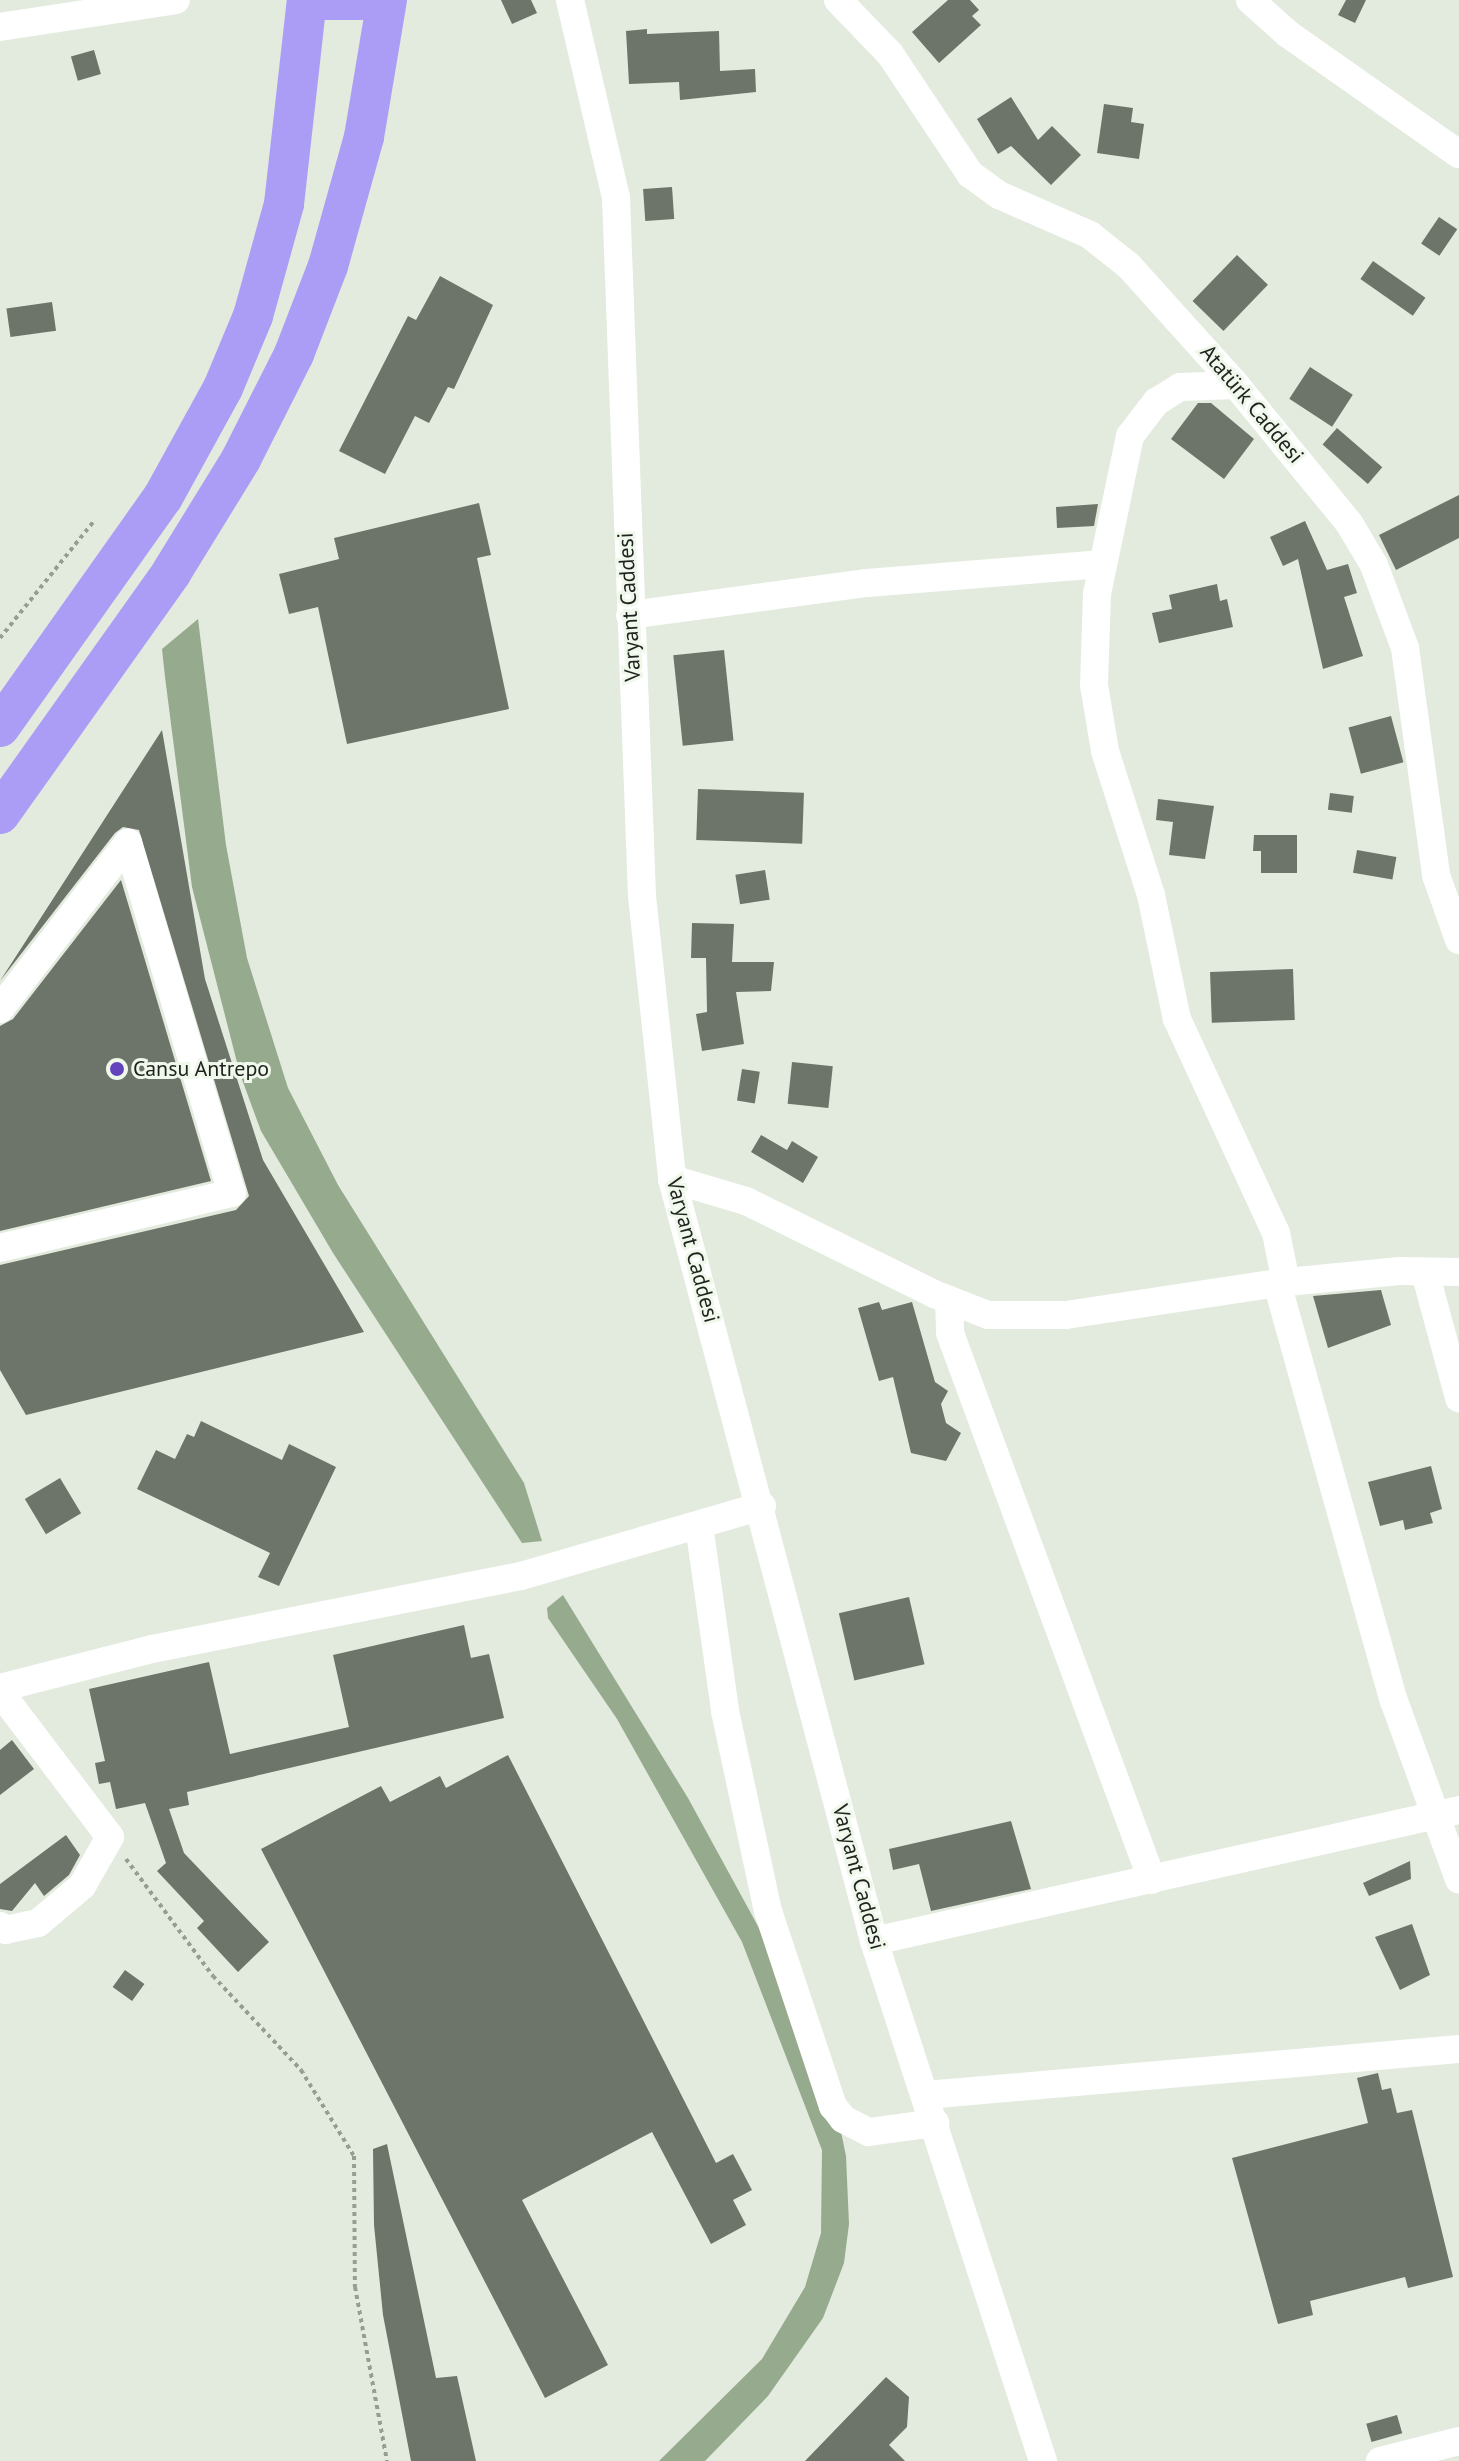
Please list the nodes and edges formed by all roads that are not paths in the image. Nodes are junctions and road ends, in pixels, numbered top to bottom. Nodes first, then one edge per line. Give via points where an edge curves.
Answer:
1 (176, 0) edge
2 (307, 0) edge
3 (322, 0) edge
4 (361, 0) edge
5 (387, 0) edge
6 (570, 0) edge
7 (838, 0) edge
8 (1250, 0) edge
9 (1281, 11) edge
10 (0, 27) edge
11 (1459, 154) edge
12 (1236, 385) junction
13 (1102, 564) junction
14 (630, 615) junction
15 (0, 727) edge
16 (0, 814) edge
17 (1450, 886) edge
18 (1459, 940) edge
19 (0, 1009) edge
20 (672, 1179) junction
21 (0, 1248) edge
22 (1425, 1272) junction
23 (1459, 1272) edge
24 (1281, 1282) junction
25 (949, 1300) junction
26 (1459, 1398) edge
27 (762, 1506) junction
28 (699, 1525) junction
29 (0, 1690) edge
30 (1446, 1815) edge
31 (1152, 1880) junction
32 (1459, 1880) edge
33 (0, 1926) edge
34 (874, 1941) junction
35 (1459, 2049) edge
36 (926, 2095) junction
37 (935, 2123) junction
38 (1459, 2441) edge
39 (1043, 2461) edge
40 (1380, 2461) edge

1 - 10 street
2 - 15 highway via 284,204 253,316 223,388 163,497
3 - 4 highway
5 - 16 highway via 364,137 328,266 294,354 241,459 171,573
6 - 14 street, Varyant Caddesi via 616,197
7 - 12 street, Atatürk Caddesi via 890,54 970,174 999,195 1105,245 1162,298
8 - 9 street
9 - 11 street
12 - 13 street via 1180,387 1137,423 1125,450
12 - 17 street, Atatürk Caddesi via 1349,523 1398,624
13 - 14 street via 867,583
13 - 24 street via 1093,655 1105,751 1151,895 1160,958 1177,1019 1276,1233
14 - 20 street, Varyant Caddesi via 642,896
17 - 18 street, Atatürk Caddesi
19 - 21 street via 128,843 232,1193
20 - 25 street via 746,1201
20 - 27 street, Varyant Caddesi
22 - 23 street
22 - 24 street
22 - 26 street
24 - 25 street via 1066,1315 988,1315
24 - 30 street via 1394,1701
25 - 31 street via 950,1333
27 - 28 street
27 - 34 street, Varyant Caddesi
28 - 29 street via 521,1576 152,1649
28 - 37 street via 725,1711 768,1911 833,2106 843,2119 869,2132
29 - 33 street via 110,1837 82,1886 38,1923 6,1930
30 - 31 street
30 - 32 street
31 - 34 street
34 - 36 street, Varyant Caddesi
35 - 36 street
36 - 37 street, Varyant Caddesi
37 - 39 street, Varyant Caddesi
38 - 40 street

